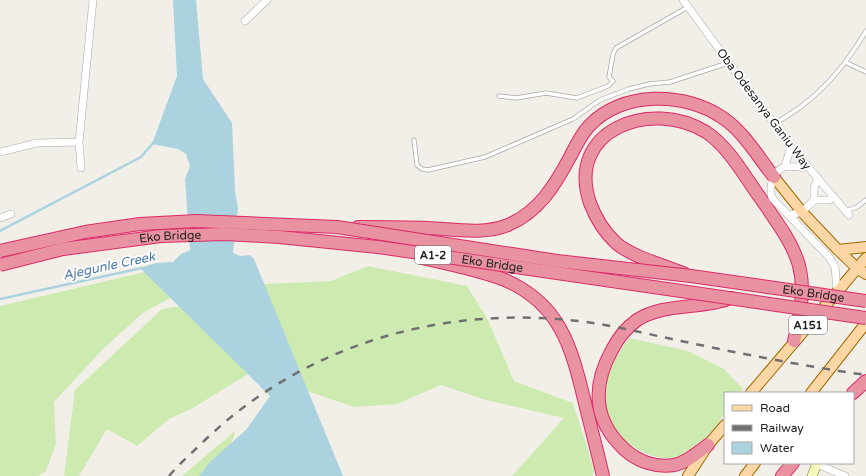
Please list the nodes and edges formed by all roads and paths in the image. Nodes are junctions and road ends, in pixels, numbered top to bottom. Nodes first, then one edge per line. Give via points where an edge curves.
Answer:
1 (93, 0) edge
2 (267, 0) edge
3 (683, 0) edge
4 (688, 7) junction
5 (245, 21) dead end
6 (866, 31) edge
7 (845, 62) junction
8 (728, 63) junction
9 (866, 72) edge
10 (500, 96) dead end
11 (773, 124) junction
12 (414, 140) dead end
13 (79, 142) junction
14 (791, 147) junction
15 (0, 152) edge
16 (806, 165) junction
17 (785, 166) junction
18 (81, 168) dead end
19 (774, 177) junction
20 (818, 178) junction
21 (834, 197) junction
22 (814, 200) junction
23 (866, 200) edge
24 (802, 212) junction
25 (847, 213) joint
26 (11, 214) dead end
27 (790, 215) junction
28 (0, 218) edge
29 (337, 227) junction
30 (378, 247) junction
31 (866, 247) edge
32 (838, 250) junction
33 (0, 251) edge
34 (866, 258) edge
35 (0, 265) edge
36 (862, 271) edge
37 (691, 276) junction
38 (837, 290) junction
39 (731, 298) junction
40 (866, 301) edge
41 (866, 318) edge
42 (866, 323) edge
43 (794, 341) junction
44 (866, 381) edge
45 (752, 392) edge
46 (812, 392) edge
47 (854, 392) edge
48 (724, 426) edge
49 (708, 445) junction
50 (753, 464) edge
51 (792, 464) edge
52 (816, 464) edge
53 (603, 476) edge
54 (688, 476) edge
55 (745, 476) edge
56 (782, 476) edge
57 (812, 476) edge
58 (845, 476) edge

1 - 13 street
2 - 5 street
3 - 4 street, Oba Odesanya Ganiu Way
4 - 8 street, Oba Odesanya Ganiu Way
4 - 10 lane via 616,48 609,77 613,81 608,86 578,98 546,93 516,98
6 - 7 lane
7 - 9 lane
7 - 11 lane via 803,105
8 - 11 street, Oba Odesanya Ganiu Way
8 - 12 lane via 670,82 628,89 600,100 573,119 485,157 428,170 422,169 417,165
11 - 14 street, Oba Odesanya Ganiu Way
13 - 15 street via 37,143
13 - 18 street
14 - 16 street, Oba Odesanya Ganiu Way
14 - 17 street
16 - 17 street via 804,168
16 - 20 street, Oba Odesanya Ganiu Way
17 - 19 street
19 - 24 main road
19 - 27 street via 771,187 772,198
19 - 29 highway, bridge via 735,128 709,110 694,104 662,99 630,102 599,117 588,127 546,196 522,218 508,225 477,231
20 - 21 street, Oba Odesanya Ganiu Way
20 - 22 street via 814,188
21 - 22 street via 829,200
21 - 25 street, Oba Odesanya Ganiu Way
22 - 24 street
23 - 25 lane
24 - 27 street
24 - 32 main road
26 - 28 street
27 - 38 street via 833,262
29 - 33 highway, Eko Bridge / A1-2, bridge via 196,221 140,224 85,232
29 - 37 highway, Eko Bridge / A1-2, bridge via 557,261
30 - 35 highway, Eko Bridge / A1-2, bridge via 225,234 161,236 63,249
30 - 39 highway, Eko Bridge / A1-2, bridge
30 - 53 highway, bridge via 505,280 537,299 551,312 569,344 576,364
31 - 32 main road
32 - 36 main road
34 - 36 main road, A151
36 - 38 main road, A151
37 - 40 highway, Eko Bridge / A1-2, bridge
37 - 43 highway, bridge via 617,244 595,218 586,191 585,175 594,149 610,132 644,118 662,118 692,125 720,144 778,223 798,258 803,289
38 - 43 main road, A151
39 - 41 highway, Eko Bridge / A1-2, bridge
39 - 49 highway via 719,303 655,312 638,320 617,340 602,370 598,386 601,417 607,430 640,461 675,465
42 - 46 main road
43 - 45 main road, A151
44 - 47 highway
48 - 49 main road
49 - 54 main road
50 - 55 main road
51 - 56 highway
52 - 57 street
52 - 58 street

